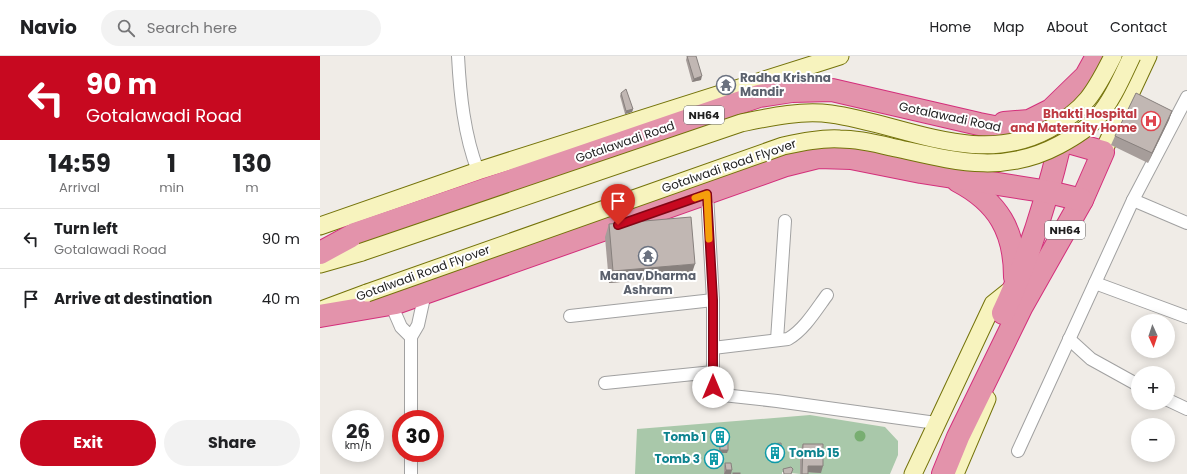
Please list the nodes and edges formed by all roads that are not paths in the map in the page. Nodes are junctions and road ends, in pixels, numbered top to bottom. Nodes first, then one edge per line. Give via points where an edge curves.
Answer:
1 (458, 56) edge
2 (840, 56) edge
3 (1098, 56) edge
4 (1113, 56) edge
5 (1132, 56) edge
6 (1148, 56) edge
7 (1187, 97) edge
8 (979, 124) junction
9 (1061, 140) junction
10 (1103, 152) junction
11 (478, 172) junction
12 (921, 172) junction
13 (1049, 192) junction
14 (707, 194) junction
15 (1082, 200) junction
16 (1133, 200) junction
17 (785, 221) dead end
18 (1187, 223) edge
19 (320, 226) edge
20 (320, 253) edge
21 (320, 264) edge
22 (1095, 283) junction
23 (425, 293) junction
24 (827, 295) dead end
25 (1018, 296) junction
26 (713, 300) junction
27 (391, 304) junction
28 (320, 310) edge
29 (320, 316) edge
30 (570, 316) dead end
31 (1187, 317) edge
32 (1004, 326) junction
33 (411, 337) junction
34 (1069, 339) junction
35 (777, 340) junction
36 (713, 348) junction
37 (713, 372) junction
38 (1131, 381) edge
39 (605, 383) dead end
40 (1175, 403) edge
41 (1187, 409) edge
42 (411, 410) edge
43 (936, 423) junction
44 (1018, 451) dead end
45 (411, 462) edge
46 (411, 474) edge
47 (913, 474) edge
48 (929, 474) edge
49 (943, 474) edge
50 (955, 474) edge

1 - 11 street via 463,109 470,149
2 - 11 main road
3 - 8 highway via 1086,76 1050,110 1029,121
3 - 9 main road
4 - 21 main road, bridge via 1099,84 1085,104 1064,121 1033,138 1007,145 978,146 956,143 830,114 774,116 733,126
5 - 28 main road, Gotalwadi Road Flyover, bridge via 1113,94 1096,119 1074,137 1044,153 1011,162 980,164 841,138 811,140 783,146
6 - 10 main road
7 - 16 street
8 - 9 highway, Gotalawadi Road / NH64
8 - 20 highway, Gotalawadi Road / NH64 via 832,90 792,91 759,96 355,234
9 - 10 highway, Gotalawadi Road / NH64
9 - 13 highway, NH64
10 - 15 highway, NH64
11 - 19 main road
12 - 13 highway
12 - 14 highway via 851,158 818,157 786,165
12 - 25 highway via 956,180 976,191 1005,224 1015,260
13 - 15 highway
13 - 25 highway, NH64
14 - 23 highway
14 - 26 street
15 - 25 highway, NH64
16 - 18 street
16 - 22 street
17 - 35 street
22 - 31 street
22 - 34 street
23 - 27 highway
23 - 33 street via 418,325
24 - 35 street via 795,335
25 - 32 highway, NH64
25 - 43 main road via 993,304
25 - 50 main road via 1016,333
26 - 30 street
26 - 36 street
27 - 29 highway
27 - 33 street via 401,327
32 - 48 highway, NH64
32 - 49 highway, NH64
33 - 42 street
34 - 38 street via 1091,359
34 - 44 street
35 - 36 street
36 - 37 street
37 - 39 street
37 - 43 street via 713,387 716,392 723,395
40 - 41 street
43 - 47 main road
45 - 46 street

